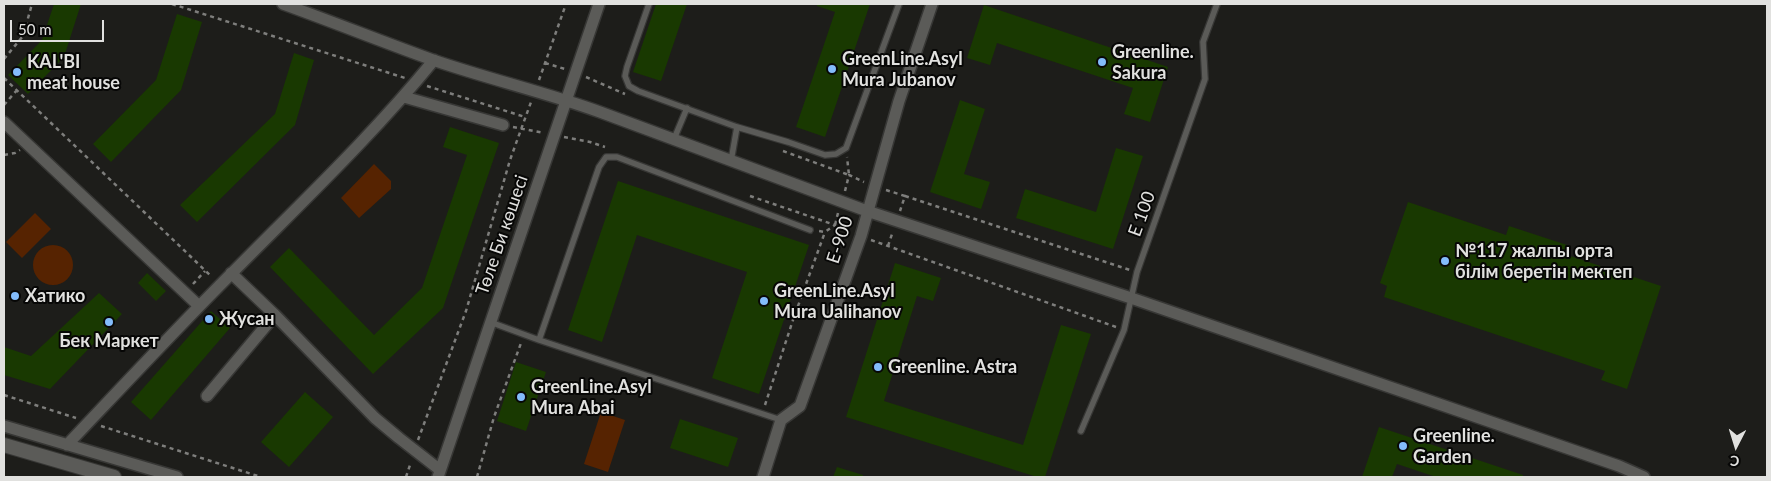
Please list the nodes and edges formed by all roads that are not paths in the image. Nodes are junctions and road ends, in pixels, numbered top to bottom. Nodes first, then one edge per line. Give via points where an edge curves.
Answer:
1 (283, 4) edge
2 (599, 4) edge
3 (649, 4) edge
4 (899, 4) edge
5 (932, 4) edge
6 (1216, 4) edge
7 (434, 60) junction
8 (404, 97) junction
9 (566, 100) junction
10 (687, 108) junction
11 (4, 122) edge
12 (503, 125) dead end
13 (737, 127) junction
14 (674, 140) junction
15 (731, 160) junction
16 (868, 211) junction
17 (810, 230) dead end
18 (232, 273) junction
19 (1131, 298) junction
20 (199, 306) junction
21 (275, 315) junction
22 (490, 322) junction
23 (540, 340) junction
24 (207, 396) dead end
25 (781, 420) junction
26 (4, 426) edge
27 (1081, 431) dead end
28 (4, 445) edge
29 (67, 445) junction
30 (439, 474) edge
31 (114, 477) edge
32 (177, 477) edge
33 (763, 477) edge
34 (1644, 477) edge

1 - 7 street
2 - 9 street, Төле Би көшесі
3 - 10 lane via 627,67 629,86
4 - 13 lane via 846,148 836,154 825,155
5 - 16 street, E-900 via 899,101
6 - 19 lane, E 100 via 1203,42 1205,79 1136,272
7 - 8 street
7 - 9 street
8 - 12 street
8 - 18 street
9 - 14 street
9 - 22 street, Төле Би көшесі
10 - 13 lane
10 - 14 lane
11 - 20 street
13 - 15 lane
14 - 15 street
15 - 16 street
16 - 19 street
16 - 25 street, E-900 via 800,406
17 - 23 lane via 617,157 606,157 599,167
18 - 20 street
18 - 21 street
19 - 27 lane, E 100 via 1124,330
19 - 34 street
20 - 29 street
21 - 24 street
21 - 30 street via 375,418
22 - 23 lane
22 - 30 street, Төле Би көшесі
23 - 25 lane
25 - 33 street
26 - 29 street
28 - 31 main road
29 - 32 street

